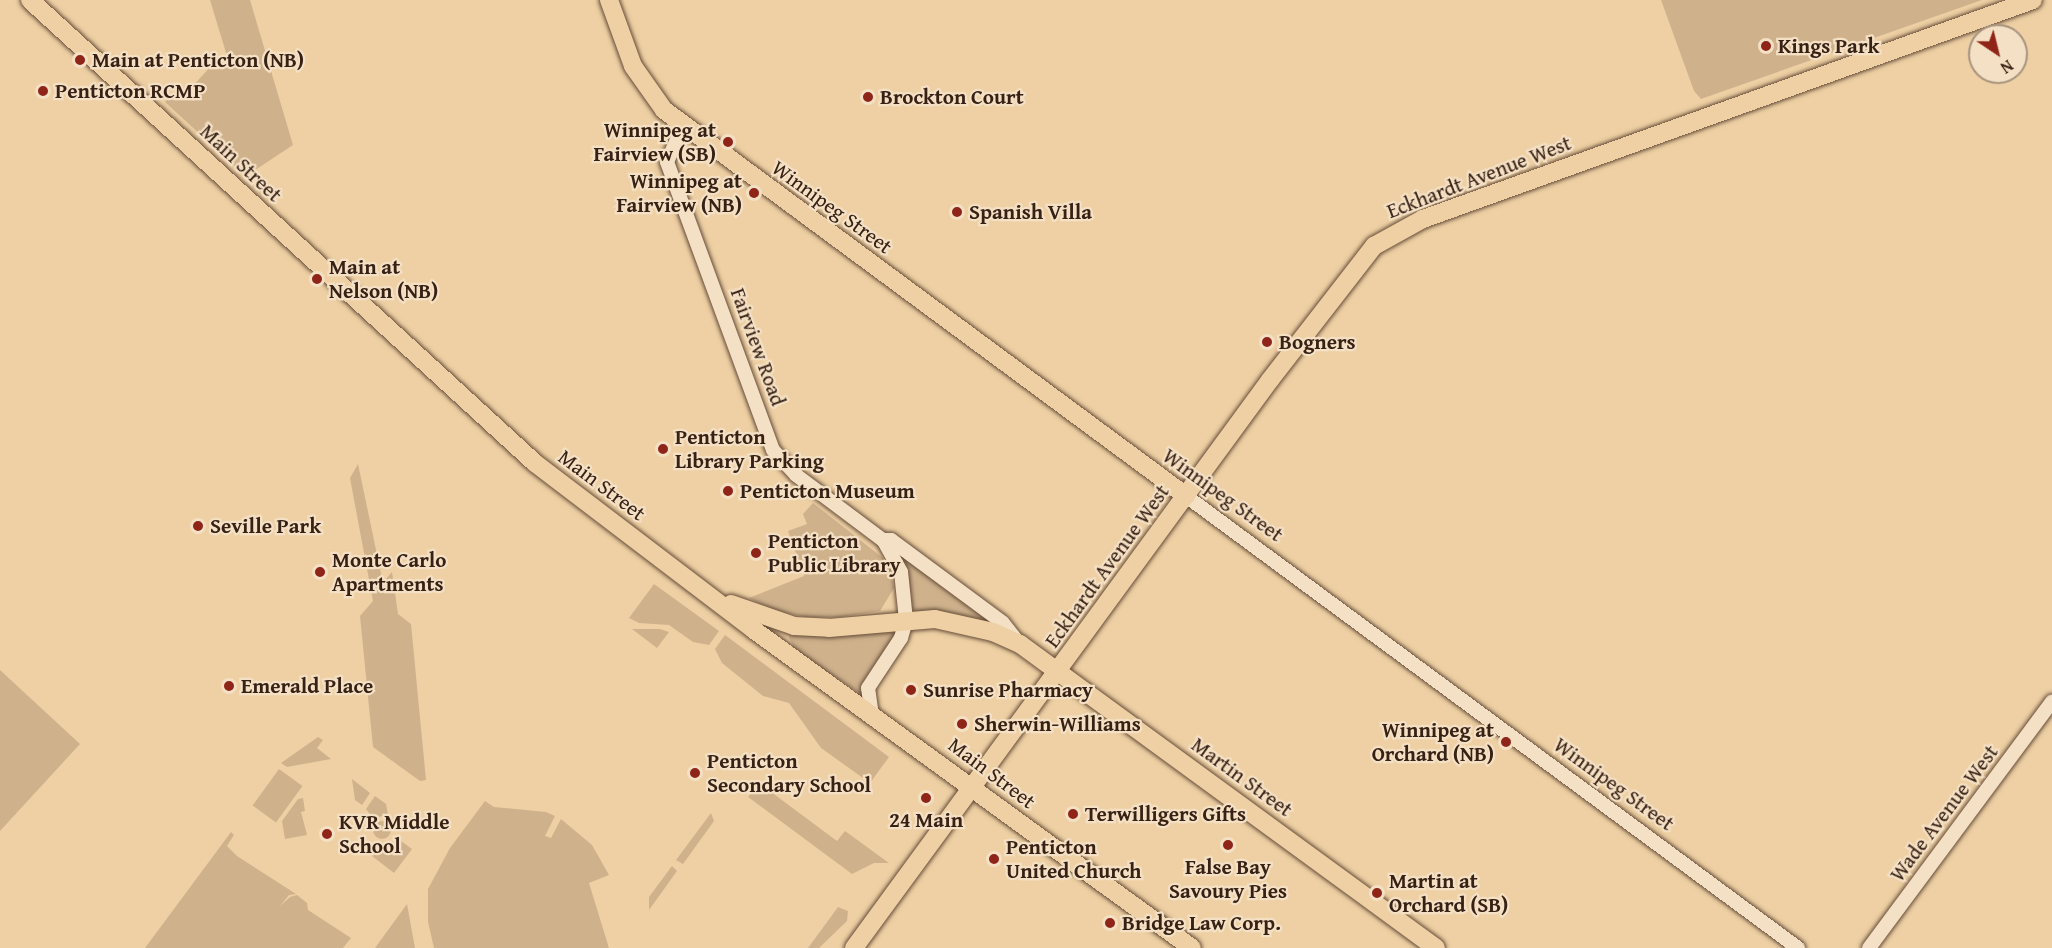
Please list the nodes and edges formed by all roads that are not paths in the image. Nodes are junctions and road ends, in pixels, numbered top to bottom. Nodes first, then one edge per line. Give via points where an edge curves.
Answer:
1 (30, 0) edge
2 (609, 0) edge
3 (2032, 0) edge
4 (683, 126) junction
5 (1186, 496) junction
6 (883, 540) junction
7 (716, 597) junction
8 (906, 620) junction
9 (1020, 644) junction
10 (1059, 670) junction
11 (2052, 702) edge
12 (872, 716) junction
13 (973, 787) junction
14 (855, 948) edge
15 (1192, 948) edge
16 (1436, 948) edge
17 (1798, 948) edge
18 (1869, 948) edge

1 - 7 main road, Main Street via 536,463
2 - 4 main road, Winnipeg Street via 633,66 650,95
3 - 5 main road, Eckhardt Avenue West via 1393,233 1351,272
4 - 5 main road, Winnipeg Street
4 - 6 street, Fairview Road via 668,162 773,450 796,475
5 - 10 main road, Eckhardt Avenue West
5 - 17 street, Winnipeg Street
6 - 8 street via 901,572
6 - 9 street, Martin Street via 891,540 1004,623
7 - 8 main road, Martin Street via 794,626 829,628
7 - 12 main road, Main Street
8 - 9 main road, Martin Street via 967,624
8 - 12 street via 901,638 868,688
9 - 10 main road, Martin Street
10 - 13 main road, Eckhardt Avenue West
10 - 16 main road, Martin Street
11 - 18 street, Wade Avenue West
12 - 13 main road, Main Street
13 - 14 main road, Eckhardt Avenue West
13 - 15 main road, Main Street

